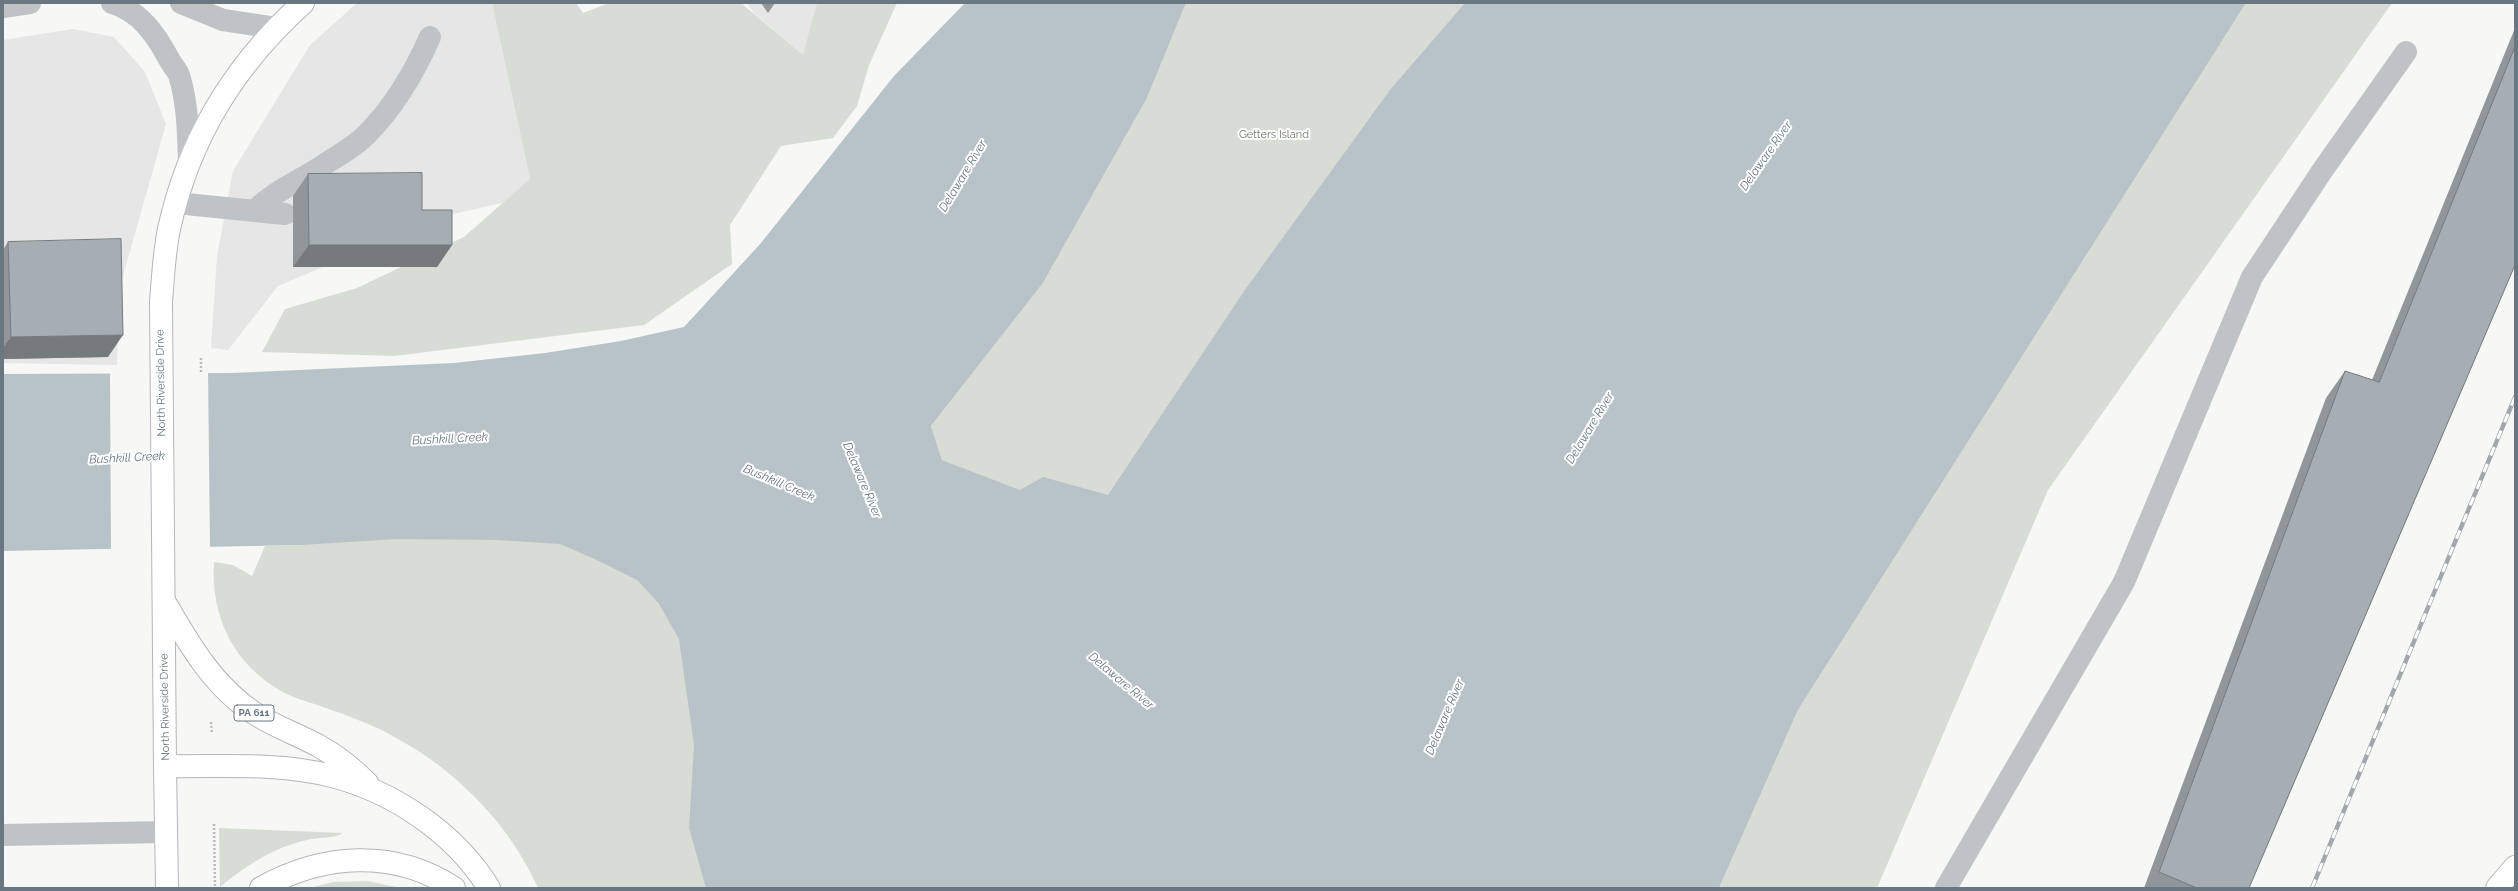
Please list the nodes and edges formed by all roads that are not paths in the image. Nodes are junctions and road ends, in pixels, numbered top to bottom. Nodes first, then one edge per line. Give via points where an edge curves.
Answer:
1 (30, 3) edge
2 (112, 3) edge
3 (181, 3) edge
4 (304, 3) edge
5 (3, 7) edge
6 (276, 28) junction
7 (430, 37) dead end
8 (2406, 52) dead end
9 (189, 164) junction
10 (176, 203) junction
11 (254, 210) junction
12 (285, 214) dead end
13 (164, 601) junction
14 (165, 766) junction
15 (375, 791) junction
16 (166, 832) junction
17 (3, 835) edge
18 (2515, 867) edge
19 (167, 888) edge
20 (261, 888) edge
21 (454, 888) edge
22 (489, 888) edge
23 (1946, 888) edge
24 (2497, 888) edge

1 - 5 street
2 - 9 street via 131,11 144,22 163,47 178,74 188,126
3 - 6 street via 223,20
4 - 6 main road, PA 611
6 - 9 main road, North Riverside Drive / PA 611 via 252,55 224,94
7 - 11 street via 417,65 392,105 366,135 324,165 272,194
8 - 23 street via 2322,171 2252,277 2124,582
9 - 10 main road, North Riverside Drive / PA 611
10 - 11 street
10 - 13 main road, North Riverside Drive / PA 611 via 164,264 160,302
11 - 12 street
13 - 14 main road, North Riverside Drive / PA 611
13 - 15 main road, PA 611 via 196,656 228,692 258,716 320,746
14 - 15 main road, PA 611 via 302,771 331,776
14 - 16 main road, North Riverside Drive
15 - 22 main road, PA 611 via 415,813 434,828 470,863
16 - 17 street
16 - 19 main road, North Riverside Drive
18 - 24 main road
20 - 21 main road via 300,869 348,860 393,863 432,876

